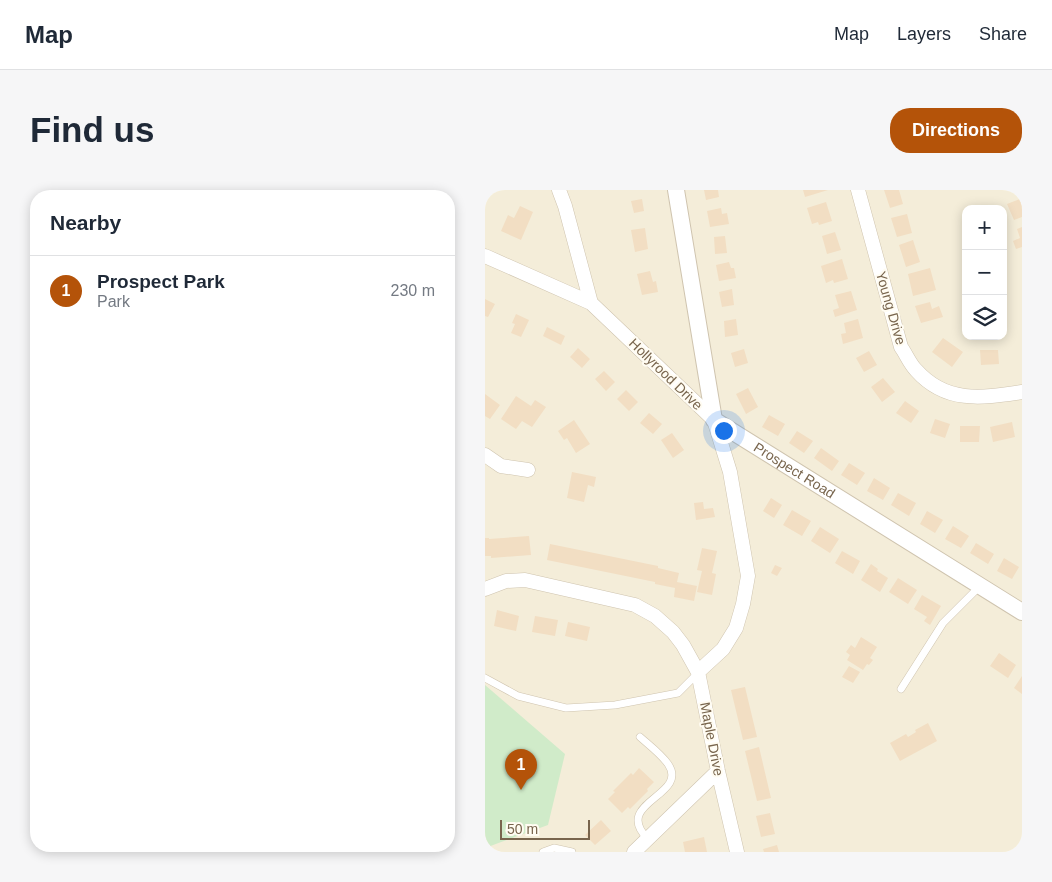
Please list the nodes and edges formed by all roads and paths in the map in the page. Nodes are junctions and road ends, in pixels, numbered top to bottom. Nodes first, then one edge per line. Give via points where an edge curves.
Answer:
1 (559, 190) edge
2 (676, 190) edge
3 (858, 190) edge
4 (485, 256) edge
5 (591, 303) junction
6 (1022, 392) edge
7 (714, 420) junction
8 (485, 455) edge
9 (528, 470) dead end
10 (980, 586) junction
11 (485, 589) edge
12 (1022, 612) edge
13 (698, 672) junction
14 (485, 678) edge
15 (901, 689) dead end
16 (640, 737) dead end
17 (718, 771) junction
18 (648, 839) junction
19 (543, 852) edge
20 (572, 852) edge
21 (635, 852) edge
22 (737, 852) edge

1 - 5 street
2 - 7 street
3 - 6 street, Young Drive via 901,347 915,369 930,383 948,393 967,398
4 - 5 street, Hollyrood Drive
5 - 7 street, Hollyrood Drive
7 - 10 street, Prospect Road
7 - 13 street, Hollyrood Drive via 730,472 748,576 736,628 723,649
8 - 9 street via 501,466
10 - 12 street, Prospect Road
10 - 15 lane via 943,623
11 - 13 street, Maple Drive via 506,581 525,580 635,605 655,616 673,632
13 - 14 lane via 678,693 615,705 566,708 518,696
13 - 17 street, Maple Drive
16 - 18 lane via 669,764 672,774 670,783 638,814 639,831
17 - 18 street
17 - 22 street, Maple Drive
18 - 21 street
19 - 20 lane via 554,848

